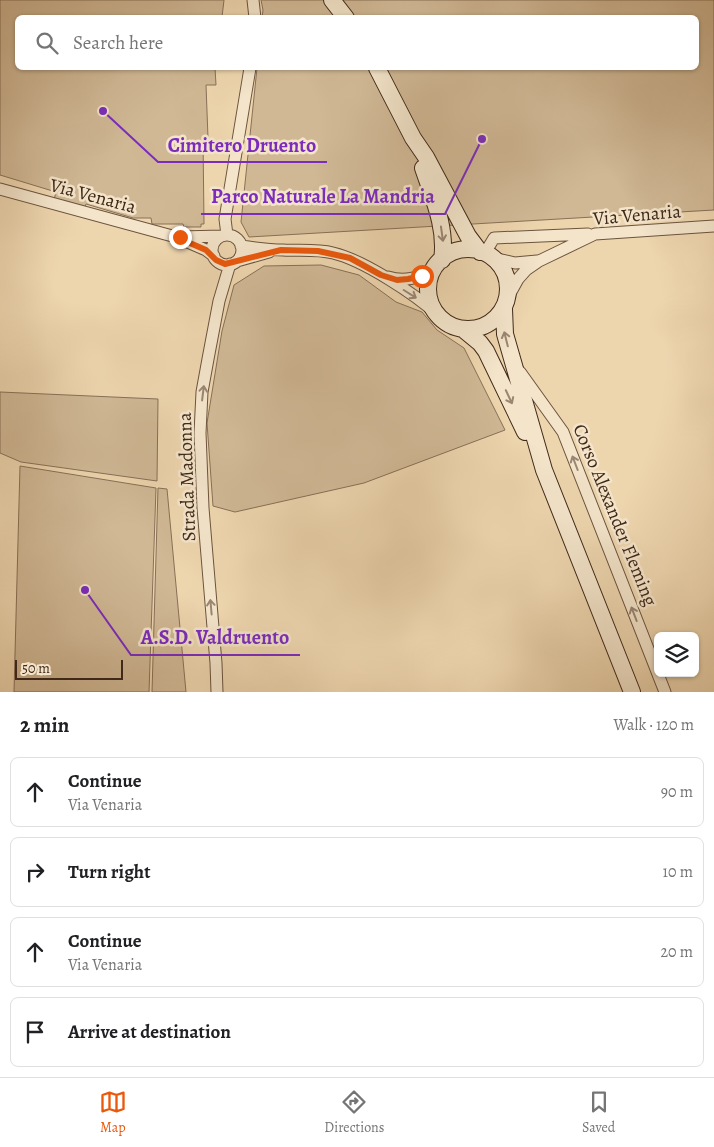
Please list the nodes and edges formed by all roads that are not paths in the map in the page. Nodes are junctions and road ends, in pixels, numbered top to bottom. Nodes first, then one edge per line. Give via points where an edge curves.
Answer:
1 (254, 0) edge
2 (332, 0) edge
3 (255, 15) edge
4 (344, 15) edge
5 (250, 70) edge
6 (377, 70) edge
7 (413, 138) junction
8 (0, 189) edge
9 (714, 226) edge
10 (595, 234) junction
11 (224, 236) junction
12 (176, 237) junction
13 (241, 246) junction
14 (281, 250) junction
15 (486, 254) junction
16 (214, 256) junction
17 (538, 261) junction
18 (233, 262) junction
19 (437, 266) junction
20 (381, 275) junction
21 (506, 303) junction
22 (438, 315) junction
23 (463, 329) junction
24 (513, 362) junction
25 (544, 470) junction
26 (217, 692) edge
27 (632, 692) edge
28 (665, 692) edge

1 - 3 street
2 - 4 street
5 - 11 street
6 - 7 street
7 - 15 street via 468,236
7 -> 19 street via 444,240
8 - 12 street, Via Venaria
9 - 10 street, Via Venaria
10 - 15 street via 494,238
10 - 17 street, Via Venaria
11 - 12 street, Via Venaria
11 - 13 street via 236,238
11 - 16 street via 217,238 212,247
12 - 16 street, Via Venaria
13 - 14 street
13 - 18 street via 241,255
14 - 18 street
14 - 20 street via 332,253 350,258
15 - 17 street, Via Venaria via 515,263
15 - 19 street via 459,251 448,255
15 - 21 street via 505,273 508,284
16 - 18 street via 220,263
17 - 21 street, Via Venaria via 518,279
26 -> 18 street, Strada Madonna via 200,433 202,392 219,301
19 - 20 street via 408,279 397,280
19 - 22 street via 429,282 429,294
20 -> 22 street
21 - 23 street via 496,318 486,325
24 -> 21 street, Corso Alexander Fleming via 505,334
22 - 23 street via 448,324
23 -> 25 street, Corso Alexander Fleming via 480,344 493,363
24 - 25 street, Corso Alexander Fleming
28 -> 24 street, Corso Alexander Fleming via 563,432
25 - 27 street, Corso Alexander Fleming

